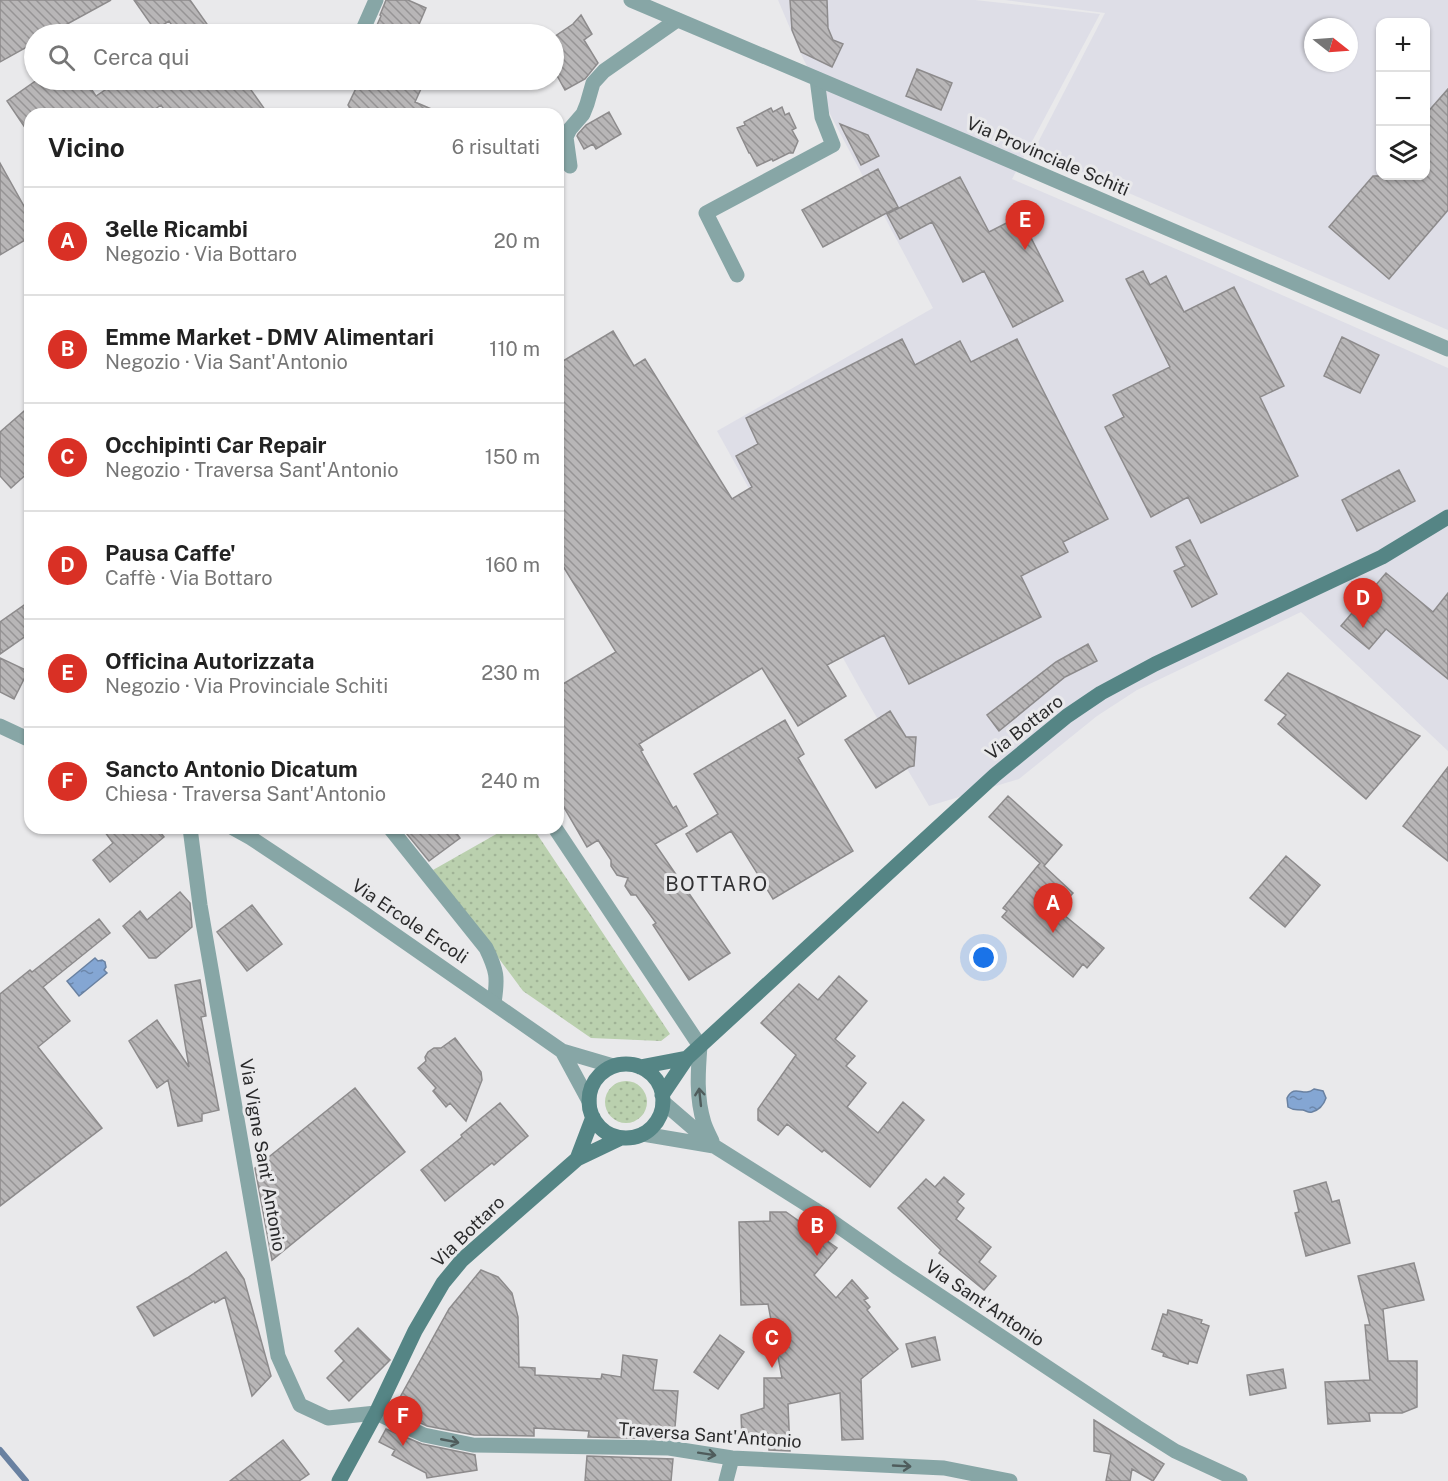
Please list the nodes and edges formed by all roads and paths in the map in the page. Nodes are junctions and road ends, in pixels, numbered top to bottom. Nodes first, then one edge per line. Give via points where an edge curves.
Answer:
1 (376, 0) edge
2 (631, 0) edge
3 (677, 20) junction
4 (365, 24) edge
5 (817, 79) junction
6 (570, 166) dead end
7 (737, 275) dead end
8 (1448, 349) edge
9 (1448, 518) edge
10 (0, 726) edge
11 (24, 737) edge
12 (191, 834) edge
13 (244, 834) edge
14 (395, 834) edge
15 (559, 834) edge
16 (494, 1003) junction
17 (700, 1046) junction
18 (562, 1051) junction
19 (687, 1058) junction
20 (613, 1066) junction
21 (640, 1067) junction
22 (663, 1098) junction
23 (589, 1101) junction
24 (592, 1117) junction
25 (643, 1134) junction
26 (621, 1138) junction
27 (714, 1146) junction
28 (577, 1159) junction
29 (376, 1413) junction
30 (732, 1458) junction
31 (339, 1481) edge
32 (726, 1481) edge
33 (1010, 1481) edge
34 (1240, 1481) edge

1 - 4 street
2 - 3 street, Via Provinciale Schiti
3 - 5 street, Via Provinciale Schiti
3 - 6 street via 593,83 587,104 566,137
5 - 7 street via 822,117 833,144 705,213
5 - 8 street, Via Provinciale Schiti
9 - 17 main road, Via Bottaro via 1382,557 1155,664 1067,716 995,775
10 - 11 street
12 - 29 street, Via Vigne Sant' Antonio via 278,1356 300,1405 328,1418
13 - 16 street, Via Ercole Ercoli
14 - 16 street via 486,948 495,965
15 - 17 street
16 - 18 street, Via Ercole Ercoli
17 - 19 main road, Via Bottaro
27 -> 17 street via 699,1100
18 - 20 street, Via Ercole Ercoli
18 - 23 street, Via Ercole Ercoli
19 - 21 main road
19 - 22 main road, Via Bottaro
20 - 21 main road
20 - 23 main road via 596,1080
21 - 22 main road via 658,1083
22 - 25 main road via 657,1121
22 - 27 street, Via Sant'Antonio
23 - 24 main road
24 - 26 main road via 604,1131
24 - 28 main road, Via Bottaro
25 - 26 main road
25 - 27 street, Via Sant'Antonio
26 - 28 main road, Via Bottaro
27 - 34 street, Via Sant'Antonio via 1137,1427 1175,1451
28 - 29 main road, Via Bottaro via 462,1260 443,1283
29 -> 30 street, Traversa Sant'Antonio via 424,1435 473,1445 669,1448
29 - 31 main road, Via Bottaro
30 - 32 street
30 -> 33 street, Traversa Sant'Antonio via 944,1468

